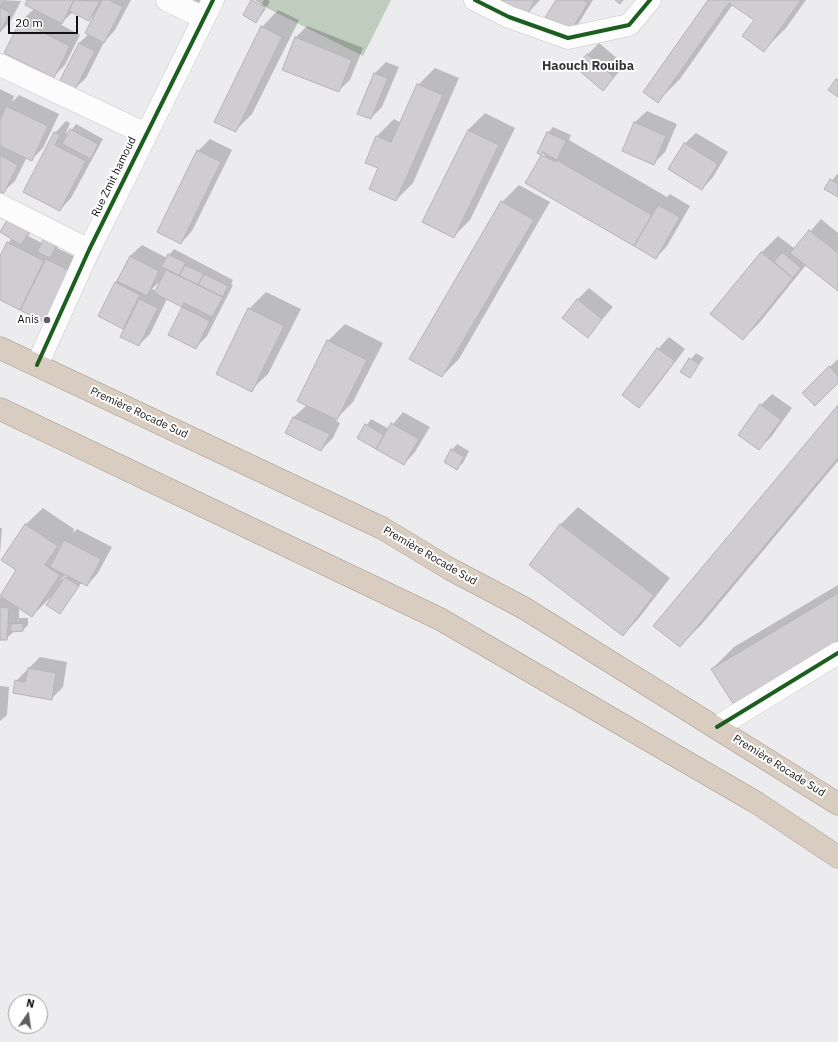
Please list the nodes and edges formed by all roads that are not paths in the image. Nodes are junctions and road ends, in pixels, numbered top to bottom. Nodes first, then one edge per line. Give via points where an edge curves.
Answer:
1 (167, 0) edge
2 (475, 0) edge
3 (650, 0) edge
4 (209, 9) edge
5 (0, 65) edge
6 (146, 134) junction
7 (0, 205) edge
8 (89, 250) junction
9 (0, 348) edge
10 (37, 365) junction
11 (0, 409) edge
12 (838, 653) edge
13 (717, 727) junction
14 (838, 804) edge
15 (838, 858) edge

1 - 4 street
2 - 3 street via 509,17 568,38 629,25
4 - 6 street, Rue Zmit hamoud
5 - 6 street
6 - 8 street, Rue Zmit hamoud
7 - 8 street
8 - 10 street, Rue Zmit hamoud
9 - 10 highway, Première Rocade Sud
10 - 13 highway, Première Rocade Sud via 382,528 450,569 524,608
11 - 15 highway via 440,619 757,803
12 - 13 street
13 - 14 highway, Première Rocade Sud

